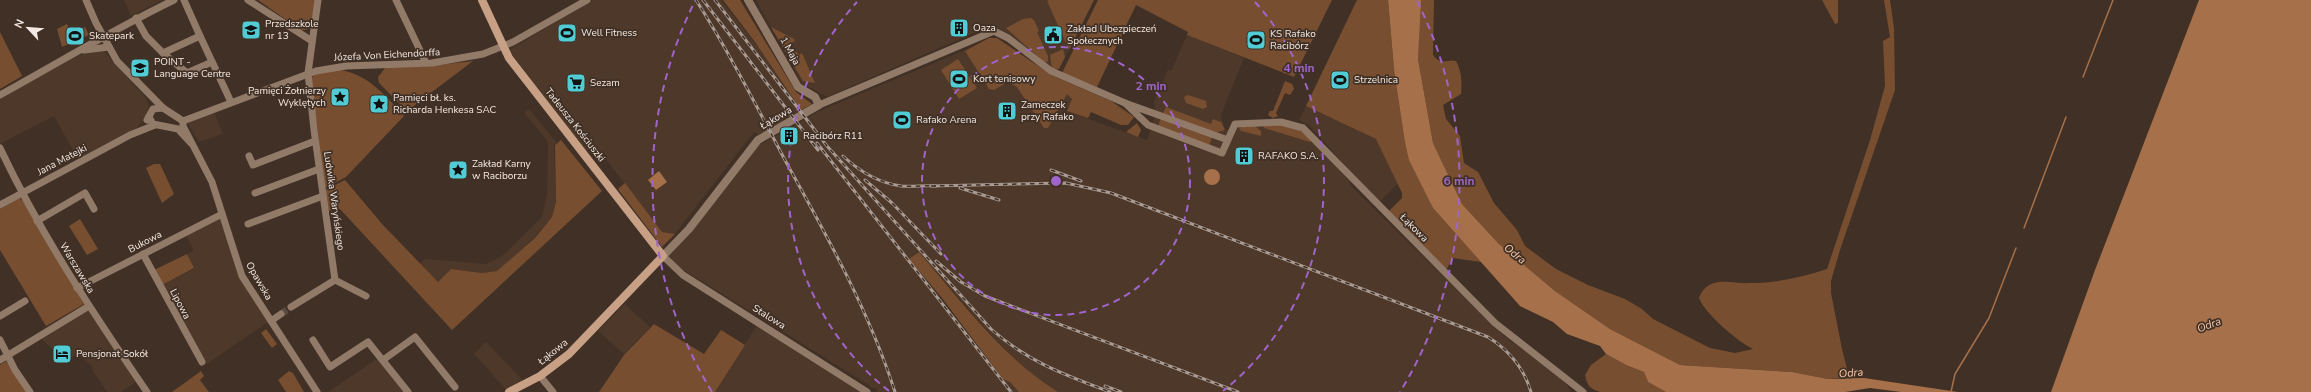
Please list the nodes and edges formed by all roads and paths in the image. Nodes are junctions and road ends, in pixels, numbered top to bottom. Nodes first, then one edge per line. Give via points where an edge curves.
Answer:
1 (86, 0) edge
2 (174, 0) edge
3 (184, 0) edge
4 (248, 0) edge
5 (318, 0) edge
6 (396, 0) edge
7 (482, 0) edge
8 (587, 0) edge
9 (748, 0) edge
10 (136, 19) junction
11 (102, 36) junction
12 (200, 36) junction
13 (312, 41) junction
14 (109, 47) junction
15 (503, 47) junction
16 (83, 50) junction
17 (163, 53) junction
18 (212, 62) junction
19 (426, 63) junction
20 (308, 73) junction
21 (0, 94) edge
22 (149, 94) junction
23 (231, 102) junction
24 (1125, 103) junction
25 (819, 105) junction
26 (163, 108) junction
27 (153, 109) junction
28 (1148, 110) junction
29 (149, 117) junction
30 (1140, 117) junction
31 (155, 125) junction
32 (182, 125) junction
33 (1148, 125) junction
34 (133, 133) junction
35 (1228, 140) junction
36 (315, 141) junction
37 (0, 148) edge
38 (249, 156) dead end
39 (319, 169) junction
40 (22, 193) junction
41 (255, 193) dead end
42 (323, 196) junction
43 (0, 206) edge
44 (94, 209) dead end
45 (222, 214) junction
46 (37, 221) junction
47 (248, 224) dead end
48 (143, 254) junction
49 (663, 256) junction
50 (335, 280) junction
51 (77, 288) junction
52 (366, 296) dead end
53 (25, 301) dead end
54 (89, 306) junction
55 (291, 307) tunnel mouth
56 (281, 314) tunnel mouth
57 (0, 316) edge
58 (271, 321) junction
59 (0, 340) edge
60 (313, 340) dead end
61 (7, 355) junction
62 (0, 360) edge
63 (383, 360) junction
64 (202, 362) dead end
65 (540, 376) junction
66 (455, 387) dead end
67 (30, 392) edge
68 (147, 392) edge
69 (317, 392) edge
70 (408, 392) edge
71 (509, 392) edge
72 (553, 392) edge
73 (867, 392) edge
74 (1583, 392) edge

1 - 11 street, Opawska
2 - 10 street
3 - 12 street
4 - 13 street
5 - 13 street, Ludwika Waryńskiego
6 - 19 street
7 - 15 main road, Tadeusza Kościuszki
8 - 15 street, Józefa Von Eichendorffa
9 - 25 street, 1 Maja via 798,86 815,97
10 - 11 street
10 - 17 street via 146,36
11 - 14 street, Opawska
11 - 16 street
12 - 17 street
12 - 18 street
13 - 20 street, Ludwika Waryńskiego
14 - 16 street
14 - 22 street, Opawska via 117,61
15 - 19 street, Józefa Von Eichendorffa via 455,60
15 - 49 main road, Tadeusza Kościuszki
16 - 21 street
17 - 18 street via 187,73
18 - 23 street
19 - 20 street, Józefa Von Eichendorffa via 346,66
20 - 23 street, Józefa Von Eichendorffa
20 - 36 street, Ludwika Waryńskiego
22 - 26 street, Opawska
22 - 27 street, Opawska
23 - 32 street, Józefa Von Eichendorffa
24 - 25 street, Łąkowa via 1051,71 1004,35 994,31
24 - 28 street, Łąkowa
24 - 30 street, Łąkowa
25 - 49 street, Łąkowa via 758,140 689,229
26 - 27 street
26 - 32 street, Opawska
27 - 29 street
28 - 30 street
28 - 33 street
28 - 35 street, Łąkowa
29 - 31 street
29 - 34 street, Jana Matejki
30 - 33 street, Łąkowa
31 - 32 street
31 - 34 street, Jana Matejki
32 - 45 street, Opawska via 212,182
33 - 35 street, Łąkowa via 1222,153
34 - 40 street, Jana Matejki
35 - 74 street, Łąkowa via 1235,124 1281,122 1303,128 1495,323
36 - 38 street via 253,165
36 - 39 street, Ludwika Waryńskiego
37 - 40 street, Warszawska
39 - 41 street
39 - 42 street, Ludwika Waryńskiego
40 - 43 street, Jana Matejki
40 - 46 street, Warszawska
42 - 47 street
42 - 50 street, Ludwika Waryńskiego
44 - 46 street via 85,193
45 - 48 street, Bukowa
45 - 58 street, Opawska via 242,276
46 - 51 street, Warszawska
48 - 51 street, Bukowa
48 - 64 street, Lipowa
49 - 65 main road, Łąkowa via 569,354
49 - 73 street, Stalowa via 683,275
50 - 52 street
50 - 55 street
51 - 54 street, Warszawska
53 - 57 street
54 - 61 street
54 - 68 street, Warszawska
56 - 58 street
58 - 69 street, Opawska
59 - 61 street
60 - 63 street via 330,367 368,342
61 - 62 street
61 - 67 street
63 - 66 street via 415,337
63 - 70 street
65 - 71 main road, Łąkowa
65 - 72 street

